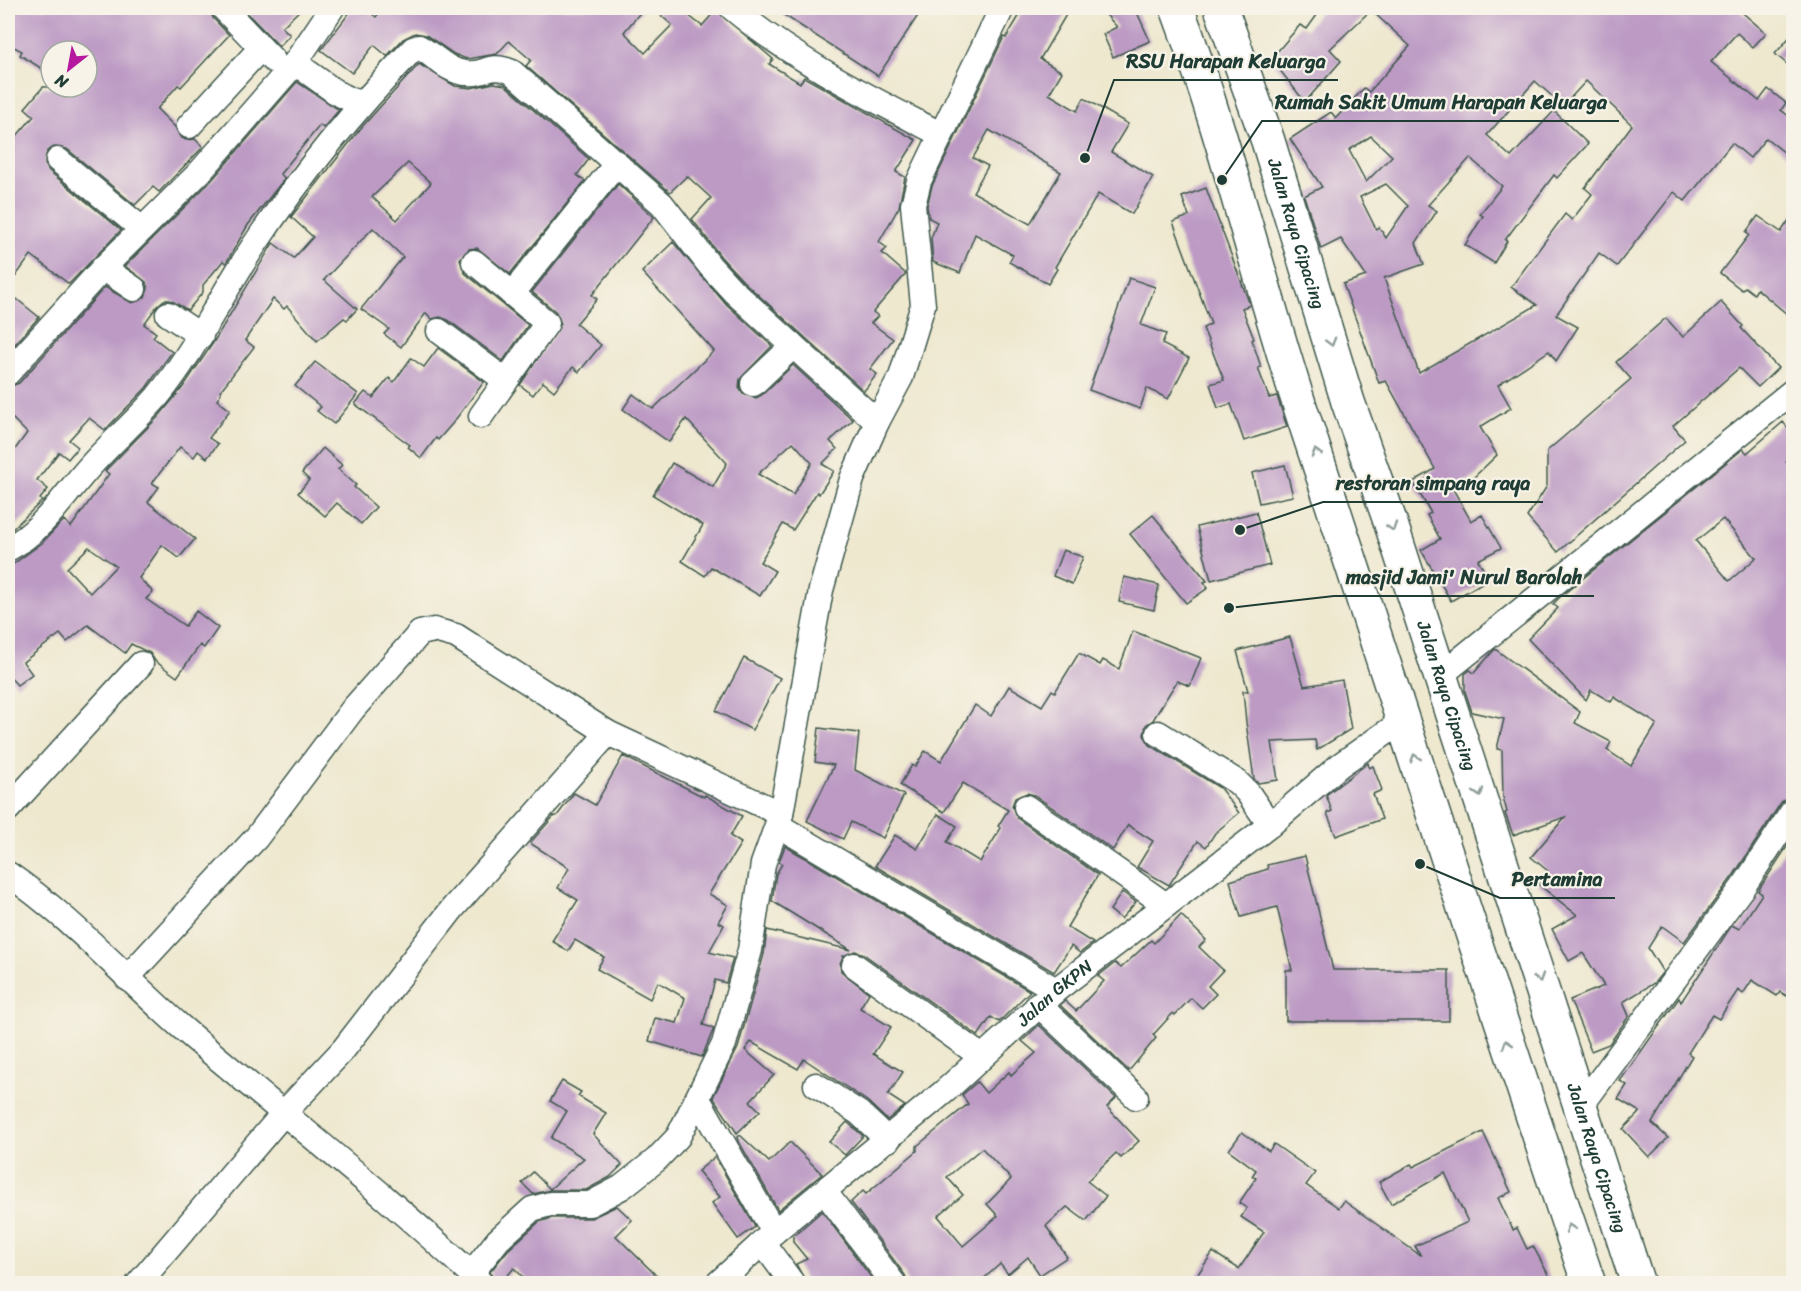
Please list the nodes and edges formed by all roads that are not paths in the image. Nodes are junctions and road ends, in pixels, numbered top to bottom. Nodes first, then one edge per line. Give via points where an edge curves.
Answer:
1 (223, 8) edge
2 (332, 8) edge
3 (732, 8) edge
4 (1002, 8) edge
5 (1177, 8) edge
6 (1221, 8) edge
7 (261, 48) junction
8 (290, 68) junction
9 (360, 104) junction
10 (189, 126) dead end
11 (940, 134) junction
12 (58, 160) dead end
13 (617, 163) junction
14 (142, 229) junction
15 (474, 262) dead end
16 (103, 268) junction
17 (134, 290) dead end
18 (512, 294) junction
19 (168, 314) dead end
20 (439, 331) dead end
21 (201, 336) junction
22 (793, 345) junction
23 (8, 373) edge
24 (506, 381) junction
25 (753, 384) dead end
26 (1794, 390) edge
27 (481, 416) dead end
28 (877, 422) junction
29 (8, 549) edge
30 (141, 664) dead end
31 (1441, 675) junction
32 (1404, 720) junction
33 (608, 733) junction
34 (1158, 733) dead end
35 (1026, 807) dead end
36 (8, 809) edge
37 (1794, 809) edge
38 (780, 820) junction
39 (1270, 825) junction
40 (8, 873) edge
41 (1166, 905) junction
42 (854, 965) dead end
43 (127, 978) junction
44 (1047, 997) junction
45 (982, 1057) junction
46 (816, 1085) dead end
47 (1136, 1097) dead end
48 (698, 1099) junction
49 (1581, 1106) junction
50 (282, 1115) junction
51 (888, 1140) junction
52 (825, 1192) junction
53 (768, 1237) junction
54 (477, 1279) edge
55 (138, 1284) edge
56 (717, 1284) edge
57 (793, 1284) edge
58 (894, 1284) edge
59 (1589, 1284) edge
60 (1638, 1284) edge

1 - 7 street
2 - 8 street
3 - 11 street via 796,55
4 - 11 street
32 -> 5 highway via 1304,418 1228,159
6 -> 31 highway, Jalan Raya Cipacing
7 - 8 street
7 - 10 street
8 - 9 street
8 - 14 street via 200,172
9 - 13 street via 419,47 443,64 467,74 498,66 512,72
9 - 21 street via 254,245
11 - 28 street via 918,181 913,205 923,305 901,377
12 - 14 street
13 - 18 street
13 - 22 street via 662,204 733,291
14 - 16 street
15 - 18 street
16 - 17 street
16 - 23 street
18 - 24 street via 547,323
19 - 21 street
20 - 24 street
21 - 29 street via 157,397 26,539
22 - 25 street
22 - 28 street
24 - 27 street
26 - 31 street
28 - 38 street via 852,479 821,590
30 - 36 street
31 -> 49 highway, Jalan Raya Cipacing
32 - 39 street, Jalan GKPN via 1340,765
59 -> 32 highway via 1497,1016
33 - 38 street
33 - 43 street via 456,636 443,631 420,633 353,709 257,837
33 - 50 street via 453,908 342,1050
34 - 39 street via 1236,782
35 - 41 street
37 - 49 street via 1745,884
38 - 44 street
38 - 48 street via 763,864 740,992 724,1044
39 - 41 street, Jalan GKPN
40 - 43 street via 44,899
41 - 44 street, Jalan GKPN
42 - 45 street
43 - 50 street
44 - 45 street, Jalan GKPN
44 - 47 street
45 - 51 street, Jalan GKPN
46 - 51 street via 852,1107
48 - 53 street
48 - 54 street via 678,1137 656,1160 622,1187 590,1204 550,1204 532,1209 498,1240
49 - 60 highway, Jalan Raya Cipacing
50 - 54 street via 438,1242
50 - 55 street
51 - 52 street, Jalan GKPN
52 - 53 street, Jalan GKPN
52 - 58 street
53 - 56 street, Jalan GKPN
53 - 57 street

